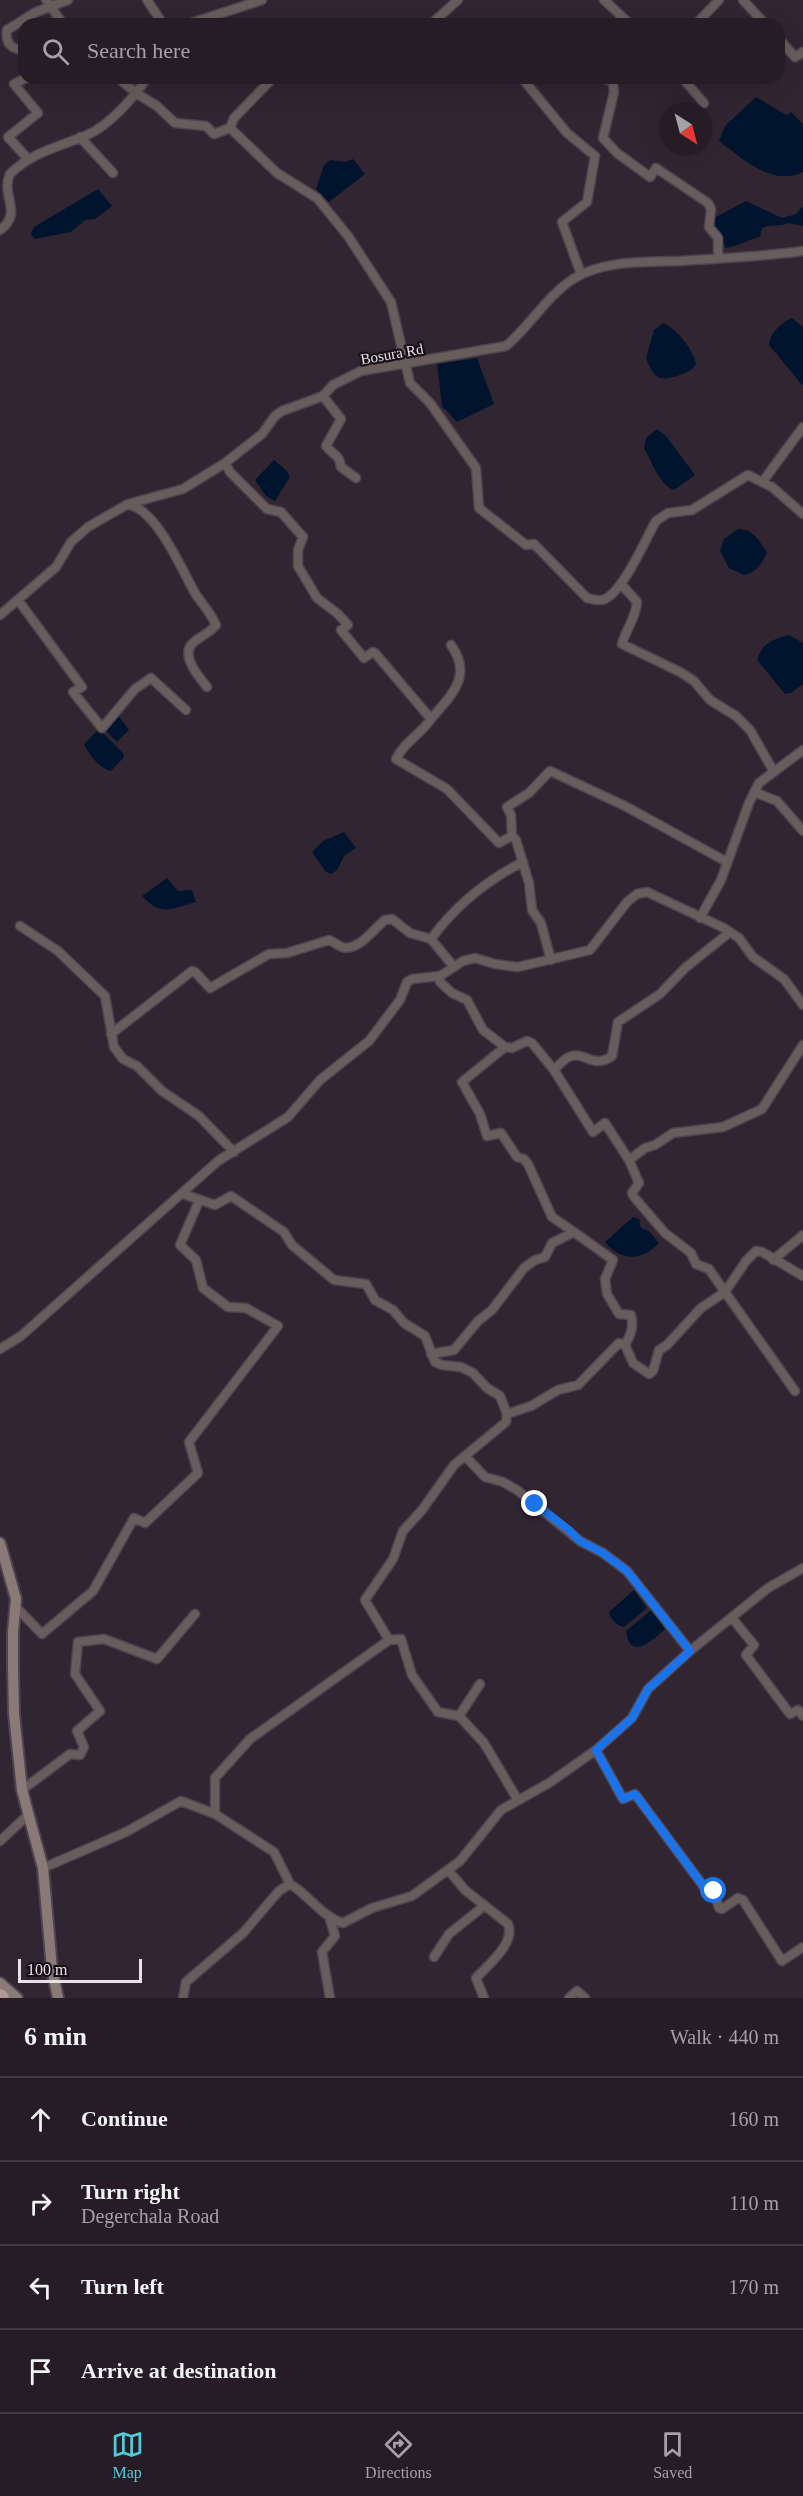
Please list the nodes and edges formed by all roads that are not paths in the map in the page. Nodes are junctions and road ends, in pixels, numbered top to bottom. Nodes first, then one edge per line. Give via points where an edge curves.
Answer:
1 (68, 0) edge
2 (147, 0) edge
3 (261, 0) edge
4 (458, 0) edge
5 (604, 0) edge
6 (719, 0) edge
7 (743, 0) edge
8 (48, 4) edge
9 (25, 18) edge
10 (58, 18) edge
11 (159, 18) edge
12 (206, 18) edge
13 (438, 18) edge
14 (624, 18) edge
15 (702, 18) edge
16 (760, 18) edge
17 (18, 22) edge
18 (785, 46) edge
19 (18, 50) edge
20 (803, 52) edge
21 (18, 82) edge
22 (125, 84) edge
23 (143, 84) edge
24 (267, 84) edge
25 (527, 84) edge
26 (615, 84) edge
27 (687, 84) edge
28 (136, 93) junction
29 (703, 102) edge
30 (230, 128) junction
31 (80, 137) junction
32 (27, 158) junction
33 (113, 173) dead end
34 (0, 230) edge
35 (803, 251) edge
36 (718, 258) junction
37 (581, 274) junction
38 (404, 365) junction
39 (323, 396) junction
40 (803, 427) edge
41 (225, 463) junction
42 (356, 478) dead end
43 (763, 481) junction
44 (128, 504) junction
45 (803, 514) edge
46 (622, 585) junction
47 (18, 600) junction
48 (0, 615) edge
49 (451, 645) dead end
50 (207, 687) dead end
51 (186, 710) dead end
52 (431, 719) junction
53 (803, 750) edge
54 (774, 771) junction
55 (754, 792) junction
56 (803, 831) edge
57 (512, 836) junction
58 (523, 862) junction
59 (727, 862) junction
60 (700, 918) junction
61 (20, 927) dead end
62 (730, 932) junction
63 (431, 939) junction
64 (551, 960) junction
65 (454, 967) junction
66 (440, 976) junction
67 (803, 1005) edge
68 (111, 1034) junction
69 (803, 1045) edge
70 (505, 1047) junction
71 (554, 1070) junction
72 (234, 1152) junction
73 (629, 1160) junction
74 (183, 1194) junction
75 (200, 1201) junction
76 (574, 1232) junction
77 (803, 1235) edge
78 (773, 1260) junction
79 (803, 1276) edge
80 (724, 1292) junction
81 (625, 1345) junction
82 (0, 1349) edge
83 (431, 1354) junction
84 (795, 1391) dead end
85 (507, 1414) junction
86 (465, 1456) junction
87 (0, 1543) edge
88 (803, 1568) edge
89 (16, 1607) junction
90 (195, 1614) dead end
91 (732, 1617) junction
92 (389, 1640) junction
93 (690, 1651) junction
94 (480, 1684) dead end
95 (459, 1716) junction
96 (803, 1716) edge
97 (596, 1750) junction
98 (22, 1790) junction
99 (516, 1797) dead end
100 (215, 1814) junction
101 (28, 1815) junction
102 (0, 1841) edge
103 (43, 1868) junction
104 (448, 1870) junction
105 (291, 1884) junction
106 (484, 1906) junction
107 (330, 1919) junction
108 (803, 1947) edge
109 (434, 1957) dead end
110 (0, 1983) edge
111 (17, 1998) edge
112 (58, 1998) edge
113 (183, 1998) edge
114 (330, 1998) edge
115 (484, 1998) edge
116 (569, 1998) edge
117 (585, 1998) edge

1 - 8 street
2 - 11 street
3 - 12 street
4 - 13 street
5 - 14 street
6 - 15 street
7 - 16 street
8 - 9 street
8 - 10 street
17 - 19 street via 7,30 6,38
18 - 20 street via 795,57
21 - 32 street via 14,84 38,113 8,137
22 - 28 street
23 - 28 street
24 - 30 street via 234,118
25 - 37 street via 567,133 595,156 587,202 562,222
26 - 36 street via 603,138 650,177 656,168 708,203 708,227 718,238
27 - 29 street
28 - 30 street via 175,123 206,126 214,134
28 - 31 street via 99,128
30 - 38 street via 277,173 317,198 348,236 391,302
31 - 32 street
31 - 33 street
32 - 34 street via 3,183 1,195 9,213
35 - 36 street, Bosura Rd
36 - 37 street, Bosura Rd via 622,264
37 - 38 street, Bosura Rd via 560,288 506,346
38 - 39 street, Bosura Rd via 361,371 333,385
38 - 46 street via 410,382 430,403 476,468 479,508 526,545 534,544 587,598 606,599
39 - 41 street, Bosura Rd via 275,416 262,434
39 - 42 street via 341,419 326,446 335,453 341,467
40 - 43 street
41 - 44 street, Bosura Rd via 183,489
41 - 52 street via 267,509 281,512 303,537 298,566 317,598 348,625 341,630 364,658 375,653
43 - 45 street
43 - 46 street via 748,475 692,510 662,516
44 - 47 street, Bosura Rd via 88,527 71,542 56,567
44 - 50 street via 135,506 161,532 216,625 190,646 188,653 196,674
46 - 54 street via 637,602 636,614 622,644 680,672 710,700 736,716 750,730
47 - 48 street, Bosura Rd
47 - 51 street via 82,687 73,692 102,728 135,689 151,678
49 - 52 street via 460,657 460,676
52 - 57 street via 396,759 447,789 499,843
53 - 54 street
54 - 55 street
55 - 56 street via 777,801
55 - 59 street
57 - 58 street
57 - 59 street via 507,807 529,793 550,771 625,806
58 - 63 street via 468,897
58 - 64 street via 532,910 542,923
59 - 60 street
60 - 62 street
60 - 64 street via 655,894 637,894 590,950
61 - 68 street via 58,951 105,996
62 - 67 street via 761,964 784,979
62 - 71 street via 660,994 618,1022 612,1056 604,1062 569,1056
63 - 65 street
63 - 68 street via 410,933 392,919 385,920 349,948 329,940 287,953 269,954 210,988 192,971
64 - 65 street via 518,968 475,958
65 - 66 street
66 - 70 street via 440,982 467,1000 483,1030
66 - 72 street via 407,982 400,1000 369,1041 320,1080 288,1117
68 - 72 street via 123,1059 199,1116
69 - 73 street via 762,1109 723,1127 674,1133
70 - 71 street via 527,1041
70 - 76 street via 462,1082 487,1136 501,1133 517,1157 528,1164 552,1217
71 - 73 street via 593,1132 605,1123
72 - 74 street via 218,1161
73 - 80 street via 639,1183 633,1197 665,1233 691,1253 696,1264 709,1269
74 - 75 street
74 - 82 street via 21,1336
75 - 83 street via 215,1204 231,1196 284,1232 292,1245 334,1280 366,1284 375,1300 425,1336
75 - 89 street via 180,1245 196,1260 203,1288 228,1306 246,1308 278,1326 189,1442 198,1473 145,1523 134,1518 93,1591 42,1634
76 - 81 street via 613,1260 605,1280 607,1294 619,1314 632,1315 633,1321
76 - 83 street via 552,1244 545,1257 524,1268 454,1350
77 - 78 street
78 - 79 street
78 - 80 street via 756,1251
80 - 81 street via 701,1308 659,1350 649,1374 633,1363
80 - 84 street
81 - 85 street via 619,1343 578,1384
83 - 85 street via 435,1362 474,1373 500,1396
85 - 86 street via 506,1422
86 - 92 street via 403,1531 393,1559 365,1600
86 - 93 street via 485,1477 517,1490 580,1541 627,1571
87 - 89 main road
88 - 91 street via 768,1588
89 - 98 main road via 12,1632 14,1714
90 - 98 street via 157,1659 104,1639 78,1642 75,1674 100,1711 77,1731 84,1747 80,1755 70,1754
91 - 93 street
91 - 96 street via 753,1645 746,1655 790,1714 798,1710
92 - 95 street via 401,1639 412,1675 438,1712
92 - 100 street via 250,1739 215,1778
93 - 97 street via 648,1689 632,1718
94 - 95 street
95 - 99 street via 484,1743
97 - 104 street via 501,1810 460,1861
97 - 108 street via 623,1799 635,1794 707,1891 714,1891 719,1908 738,1898 743,1900 782,1961
98 - 101 main road
100 - 103 street via 181,1801 126,1832
100 - 105 street via 274,1852
101 - 102 street
101 - 103 main road
103 - 112 main road
104 - 106 street
104 - 107 street via 412,1896 372,1908 344,1923
105 - 107 street
105 - 113 street via 279,1891 243,1933 186,1982
106 - 109 street via 449,1934
106 - 115 street via 511,1930 495,1959 476,1978
107 - 114 street via 335,1936 322,1952
110 - 111 main road
116 - 117 street via 577,1991

